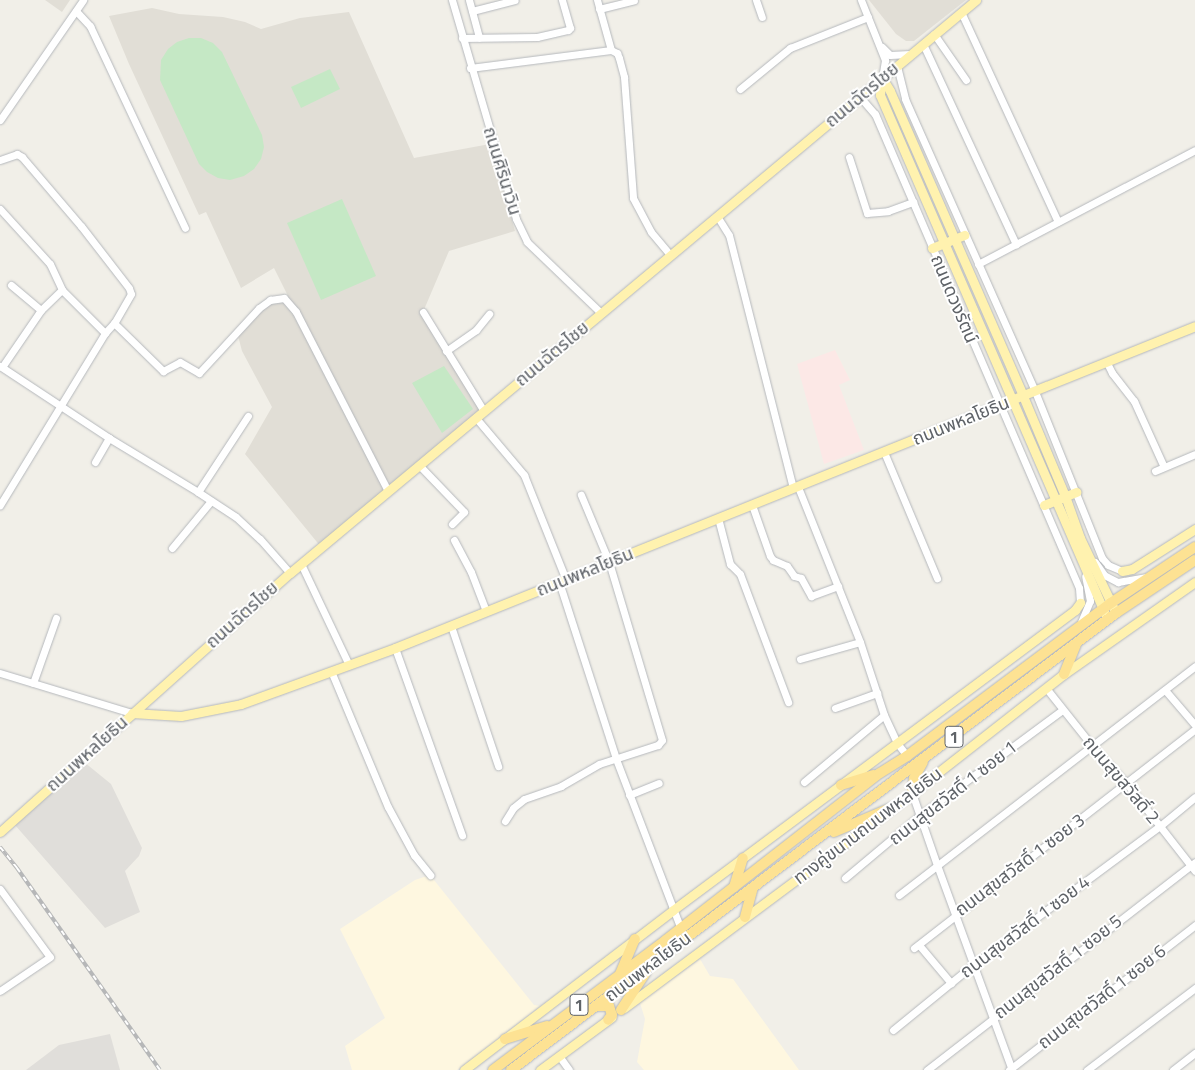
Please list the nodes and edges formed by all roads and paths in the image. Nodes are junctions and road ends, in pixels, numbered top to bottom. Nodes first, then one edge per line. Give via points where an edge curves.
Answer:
1 (83, 0) edge
2 (452, 0) edge
3 (469, 0) edge
4 (515, 0) edge
5 (562, 0) edge
6 (597, 0) edge
7 (634, 0) edge
8 (756, 0) edge
9 (861, 0) edge
10 (976, 0) edge
11 (599, 9) junction
12 (76, 11) junction
13 (472, 12) junction
14 (961, 12) junction
15 (762, 17) dead end
16 (868, 17) junction
17 (934, 34) junction
18 (462, 38) junction
19 (479, 38) junction
20 (880, 44) junction
21 (923, 44) junction
22 (611, 50) junction
23 (911, 54) junction
24 (897, 66) junction
25 (470, 68) junction
26 (882, 78) junction
27 (966, 80) dead end
28 (740, 89) dead end
29 (860, 97) junction
30 (0, 120) edge
31 (1195, 150) edge
32 (849, 157) dead end
33 (0, 160) edge
34 (912, 202) junction
35 (0, 209) edge
36 (717, 216) junction
37 (1058, 222) junction
38 (185, 228) dead end
39 (965, 235) junction
40 (954, 239) junction
41 (944, 243) junction
42 (1016, 244) junction
43 (932, 248) junction
44 (670, 255) junction
45 (978, 264) junction
46 (11, 285) dead end
47 (62, 290) junction
48 (41, 310) junction
49 (423, 312) dead end
50 (601, 313) junction
51 (489, 314) dead end
52 (114, 323) junction
53 (1195, 326) edge
54 (105, 332) junction
55 (446, 351) junction
56 (1106, 363) junction
57 (1, 366) edge
58 (1035, 391) junction
59 (1023, 396) junction
60 (1011, 401) junction
61 (999, 406) junction
62 (60, 407) junction
63 (484, 411) junction
64 (248, 416) dead end
65 (476, 418) junction
66 (108, 438) junction
67 (884, 452) junction
68 (1195, 454) edge
69 (95, 462) dead end
70 (419, 465) junction
71 (1164, 466) junction
72 (1155, 471) dead end
73 (796, 488) junction
74 (388, 491) junction
75 (198, 492) junction
76 (1076, 492) junction
77 (581, 494) dead end
78 (1065, 496) junction
79 (211, 500) junction
80 (1054, 501) junction
81 (0, 505) edge
82 (752, 505) junction
83 (1044, 505) junction
84 (718, 518) junction
85 (452, 524) dead end
86 (1195, 529) edge
87 (1080, 538) junction
88 (454, 540) dead end
89 (1195, 547) edge
90 (172, 548) dead end
91 (609, 562) junction
92 (1193, 562) edge
93 (300, 564) junction
94 (1082, 565) junction
95 (1122, 571) joint
96 (290, 573) junction
97 (1150, 576) junction
98 (937, 578) dead end
99 (562, 581) junction
100 (1195, 582) edge
101 (838, 586) junction
102 (1080, 603) joint
103 (1111, 603) junction
104 (1102, 609) junction
105 (486, 611) junction
106 (1112, 616) junction
107 (56, 618) dead end
108 (450, 626) junction
109 (1078, 627) junction
110 (860, 642) junction
111 (1076, 644) junction
112 (395, 648) junction
113 (800, 659) dead end
114 (349, 665) junction
115 (1195, 666) edge
116 (331, 671) junction
117 (0, 672) edge
118 (1064, 674) junction
119 (33, 683) junction
120 (1046, 688) junction
121 (1166, 690) junction
122 (877, 693) junction
123 (788, 702) dead end
124 (835, 708) dead end
125 (1062, 710) junction
126 (132, 713) junction
127 (884, 715) junction
128 (1195, 725) edge
129 (1195, 729) edge
130 (897, 743) junction
131 (1093, 747) junction
132 (907, 756) junction
133 (616, 759) junction
134 (924, 759) junction
135 (498, 766) dead end
136 (880, 773) junction
137 (804, 782) dead end
138 (659, 783) dead end
139 (1127, 784) junction
140 (841, 785) junction
141 (912, 793) junction
142 (629, 795) junction
143 (1195, 797) edge
144 (893, 807) junction
145 (919, 816) junction
146 (505, 821) dead end
147 (1160, 826) junction
148 (0, 832) edge
149 (462, 835) dead end
150 (819, 838) junction
151 (743, 858) junction
152 (936, 866) junction
153 (1194, 866) edge
154 (430, 875) dead end
155 (845, 878) dead end
156 (733, 888) junction
157 (753, 888) junction
158 (0, 889) edge
159 (899, 895) dead end
160 (673, 910) junction
161 (955, 915) junction
162 (745, 918) junction
163 (1195, 925) edge
164 (685, 933) junction
165 (632, 941) junction
166 (974, 964) junction
167 (651, 965) junction
168 (620, 975) junction
169 (951, 983) junction
170 (1195, 988) edge
171 (0, 991) edge
172 (597, 1006) junction
173 (620, 1010) junction
174 (992, 1017) junction
175 (608, 1020) junction
176 (555, 1024) junction
177 (893, 1030) dead end
178 (505, 1039) junction
179 (1195, 1053) edge
180 (560, 1056) junction
181 (1011, 1069) edge
182 (464, 1070) edge
183 (493, 1070) edge
184 (511, 1070) edge
185 (540, 1070) edge
186 (569, 1070) edge
187 (926, 1070) edge
188 (1087, 1070) edge
189 (1173, 1070) edge

1 - 12 street
2 - 18 street, ถนนศิรินาวิน
3 - 13 street
4 - 13 street
5 - 19 street via 568,30 537,37
6 - 11 street
7 - 11 street
8 - 15 street
9 - 16 street
10 - 14 main road, ถนนฉัตรไชย
11 - 22 street
12 - 30 street
12 - 38 street via 90,26
13 - 19 street
14 - 17 main road, ถนนฉัตรไชย
14 - 37 street
16 - 20 street
16 - 28 street via 790,48
17 - 21 main road, ถนนฉัตรไชย
17 - 27 street
18 - 19 street
18 - 25 street, ถนนศิรินาวิน
20 - 23 street via 890,55
20 - 26 street via 885,60
21 - 23 main road, ถนนฉัตรไชย
21 - 42 street
22 - 25 street
22 - 44 street via 617,53 624,77 633,198 651,232
23 - 24 main road, ถนนฉัตรไชย
24 - 26 main road, ถนนฉัตรไชย
24 - 39 street via 905,99
25 - 50 street, ถนนศิรินาวิน via 516,219 527,242
26 - 29 main road, ถนนฉัตรไชย
26 - 40 main road
26 - 41 main road via 880,96
29 - 34 street, ถนนดวงรัตน์ via 875,114
29 - 36 main road, ถนนฉัตรไชย
31 - 37 street
32 - 34 street via 867,213 888,211
33 - 52 street via 17,154 22,157 129,288 131,294
34 - 43 street, ถนนดวงรัตน์
35 - 47 street via 50,264
36 - 44 main road, ถนนฉัตรไชย
36 - 73 street via 729,235
37 - 42 street
39 - 40 main road
39 - 45 street
40 - 41 main road
40 - 59 main road
41 - 43 main road
41 - 60 main road
42 - 45 street
43 - 61 street, ถนนดวงรัตน์
44 - 50 main road, ถนนฉัตรไชย
45 - 58 street
46 - 48 street
47 - 48 street
47 - 54 street
48 - 57 street
49 - 55 street
50 - 63 main road, ถนนฉัตรไชย
51 - 55 street via 476,330
52 - 54 street
52 - 74 street via 163,371 180,362 199,373 259,308 270,300 284,298 296,312
53 - 56 main road, ถนนพหลโยธิน
54 - 62 street
55 - 63 street
56 - 58 main road, ถนนพหลโยธิน
56 - 71 street via 1134,401
57 - 62 street
58 - 59 main road, ถนนพหลโยธิน
58 - 76 street
59 - 60 main road, ถนนพหลโยธิน
59 - 78 main road
60 - 61 main road, ถนนพหลโยธิน
60 - 80 main road
61 - 67 main road, ถนนพหลโยธิน
61 - 83 street, ถนนดวงรัตน์
62 - 66 street
62 - 81 street
63 - 65 main road, ถนนฉัตรไชย
64 - 75 street
65 - 70 main road, ถนนฉัตรไชย
65 - 99 street via 524,476
66 - 69 street
66 - 75 street
67 - 73 main road, ถนนพหลโยธิน
67 - 98 street
68 - 71 street
70 - 74 main road, ถนนฉัตรไชย
70 - 85 street via 464,512
71 - 72 street
73 - 82 main road, ถนนพหลโยธิน
73 - 101 street
74 - 93 main road, ถนนฉัตรไชย
75 - 79 street
76 - 78 main road
76 - 95 street via 1102,558 1108,565
77 - 91 street
78 - 80 main road
78 - 87 main road
79 - 90 street
79 - 96 street via 260,538
80 - 83 main road
80 - 94 main road
82 - 84 main road, ถนนพหลโยธิน
82 - 101 street via 770,556 801,578 810,596
83 - 102 street, ถนนดวงรัตน์ via 1079,588
84 - 91 main road, ถนนพหลโยธิน
84 - 123 street via 730,564 740,574
86 - 95 main road via 1132,569
87 - 97 street via 1104,575 1111,579 1126,582
87 - 103 main road
88 - 105 street
89 - 97 highway, ถนนพหลโยธิน / 1
91 - 99 main road, ถนนพหลโยธิน
91 - 133 street via 662,740 658,745
92 - 106 highway, ถนนพหลโยธิน / 1
93 - 96 main road, ถนนฉัตรไชย
93 - 114 street
94 - 104 main road
94 - 109 street via 1090,601
96 - 126 main road, ถนนฉัตรไชย
97 - 103 highway, ถนนพหลโยธิน / 1
99 - 105 main road, ถนนพหลโยธิน
99 - 133 street
100 - 118 main road, ทางคู่ขนานถนนพหลโยธิน / 1
101 - 110 street
102 - 130 main road, 1 via 1075,610
103 - 104 highway, ถนนพหลโยธิน / 1
103 - 106 main road
104 - 106 main road
104 - 109 highway, ถนนพหลโยธิน / 1
105 - 108 main road, ถนนพหลโยธิน
106 - 111 highway, ถนนพหลโยธิน / 1
107 - 119 street
108 - 112 main road, ถนนพหลโยธิน
108 - 135 street
109 - 132 highway, ถนนพหลโยธิน / 1
110 - 113 street
110 - 122 street
111 - 118 highway
111 - 134 highway, ถนนพหลโยธิน / 1
112 - 114 main road, ถนนพหลโยธิน
112 - 149 street
114 - 116 main road, ถนนพหลโยธิน
115 - 121 street
116 - 126 main road, ถนนพหลโยธิน via 241,704 197,714 154,716
116 - 154 street via 391,814 414,855
117 - 119 street
118 - 120 main road, ทางคู่ขนานถนนพหลโยธิน / 1
119 - 126 street
120 - 125 street, ถนนสุขสวัสดิ์ 2
120 - 141 main road, ทางคู่ขนานถนนพหลโยธิน / 1
121 - 128 street
121 - 131 street
122 - 124 street
122 - 127 street
125 - 131 street, ถนนสุขสวัสดิ์ 2
125 - 145 street, ถนนสุขสวัสดิ์ 1 ซอย 1
126 - 148 main road, ถนนพหลโยธิน
127 - 130 street
127 - 137 street
129 - 139 street, ถนนสุขสวัสดิ์ 1 ซอย 3
130 - 132 street
130 - 140 main road, 1
131 - 139 street, ถนนสุขสวัสดิ์ 2
131 - 152 street
132 - 136 highway, ถนนพหลโยธิน / 1
133 - 142 street
133 - 146 street via 599,764 550,791 524,799
134 - 141 highway via 914,778
134 - 150 highway, ถนนพหลโยธิน / 1
136 - 140 highway
136 - 156 highway, ถนนพหลโยธิน / 1
138 - 142 street
139 - 147 street, ถนนสุขสวัสดิ์ 2
139 - 161 street, ถนนสุขสวัสดิ์ 1 ซอย 3
140 - 151 main road, 1
141 - 144 main road, ทางคู่ขนานถนนพหลโยธิน / 1
141 - 145 street
142 - 160 street
143 - 147 street, ถนนสุขสวัสดิ์ 1 ซอย 4
144 - 150 highway
144 - 162 main road, ทางคู่ขนานถนนพหลโยธิน / 1
145 - 152 street
145 - 155 street, ถนนสุขสวัสดิ์ 1 ซอย 1
147 - 153 street, ถนนสุขสวัสดิ์ 2
147 - 166 street, ถนนสุขสวัสดิ์ 1 ซอย 4
150 - 157 highway, ถนนพหลโยธิน / 1
151 - 156 highway
151 - 160 main road, 1
152 - 159 street
152 - 161 street
153 - 174 street, ถนนสุขสวัสดิ์ 1 ซอย 5
156 - 164 highway, ถนนพหลโยธิน / 1
157 - 162 highway
157 - 164 highway, ถนนพหลโยธิน / 1
158 - 171 street via 50,957
160 - 164 street
160 - 165 main road, 1
161 - 166 street
161 - 169 street, ถนนสุขสวัสดิ์ 1 ซอย 3 via 916,946
162 - 173 main road, ทางคู่ขนานถนนพหลโยธิน / 1
163 - 181 street, ถนนสุขสวัสดิ์ 1 ซอย 6
164 - 167 highway, ถนนพหลโยธิน / 1
164 - 168 highway, ถนนพหลโยธิน / 1
165 - 168 highway
165 - 178 main road, 1
166 - 169 street, ถนนสุขสวัสดิ์ 1 ซอย 4
166 - 174 street
167 - 172 highway, ถนนพหลโยธิน / 1
167 - 173 highway
168 - 176 highway, ถนนพหลโยธิน / 1
169 - 177 street, ถนนสุขสวัสดิ์ 1 ซอย 4
170 - 188 street
172 - 175 highway via 609,1006 612,1015
172 - 184 highway, ถนนพหลโยธิน / 1
173 - 175 main road, ทางคู่ขนานถนนพหลโยธิน / 1
174 - 181 street
174 - 187 street, ถนนสุขสวัสดิ์ 1 ซอย 5
175 - 180 main road, ทางคู่ขนานถนนพหลโยธิน / 1
176 - 178 highway
176 - 183 highway, ถนนพหลโยธิน / 1
178 - 182 main road, 1
179 - 189 street
180 - 185 main road, ทางคู่ขนานถนนพหลโยธิน / 1
180 - 186 street

